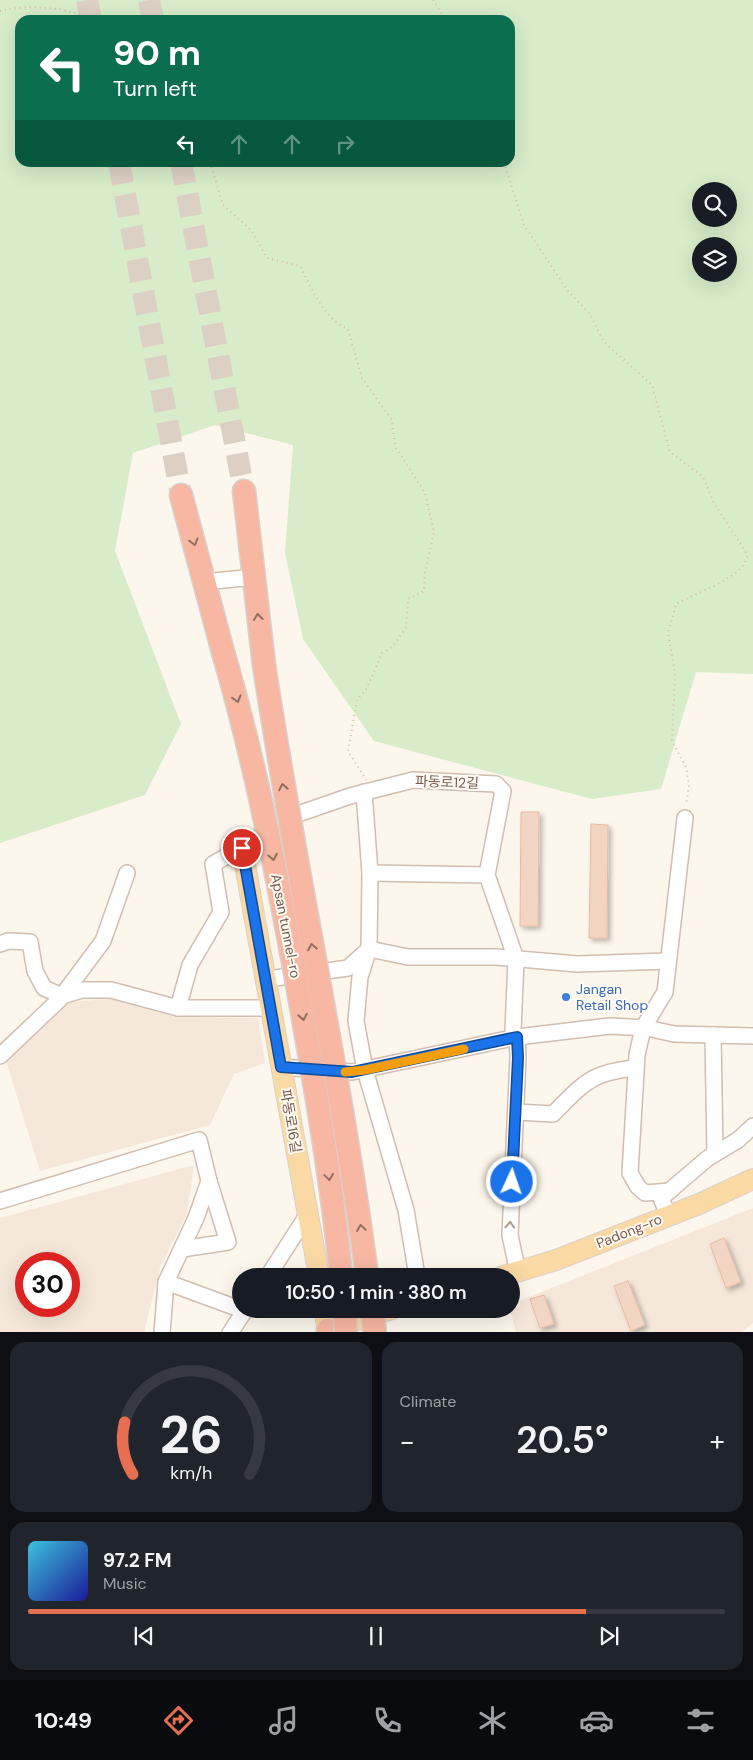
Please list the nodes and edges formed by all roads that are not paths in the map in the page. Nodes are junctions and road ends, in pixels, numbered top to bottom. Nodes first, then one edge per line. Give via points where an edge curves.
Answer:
1 (244, 491) tunnel mouth
2 (181, 495) tunnel mouth
3 (254, 577) junction
4 (204, 582) junction
5 (367, 792) junction
6 (685, 818) road end
7 (242, 848) junction
8 (127, 873) dead end
9 (370, 873) junction
10 (487, 876) junction
11 (0, 944) edge
12 (369, 949) junction
13 (516, 958) junction
14 (668, 961) junction
15 (62, 996) junction
16 (178, 1008) junction
17 (272, 1008) junction
18 (643, 1028) junction
19 (712, 1035) junction
20 (753, 1036) edge
21 (517, 1037) junction
22 (0, 1056) edge
23 (281, 1067) junction
24 (636, 1068) junction
25 (365, 1070) junction
26 (516, 1112) junction
27 (753, 1126) edge
28 (715, 1154) junction
29 (753, 1180) edge
30 (209, 1181) junction
31 (670, 1190) junction
32 (0, 1201) edge
33 (308, 1211) junction
34 (668, 1215) junction
35 (182, 1249) junction
36 (273, 1268) edge
37 (318, 1268) edge
38 (340, 1268) edge
39 (366, 1268) edge
40 (416, 1268) edge
41 (511, 1268) edge
42 (520, 1272) edge
43 (166, 1282) junction
44 (232, 1305) edge
45 (240, 1318) edge
46 (360, 1318) edge
47 (329, 1327) edge
48 (162, 1332) edge
49 (230, 1332) edge

1 - 3 highway, Apsan tunnel-ro
2 -> 4 highway, Apsan tunnel-ro
3 - 4 street
39 -> 3 highway, Apsan tunnel-ro, bridge via 352,1165 296,865 264,665
4 -> 38 highway, Apsan tunnel-ro, bridge via 252,758 282,902 320,1113
5 - 7 street, 파동로12길 via 300,813
5 - 9 street
5 - 10 street, 파동로12길 via 412,780 496,784 503,791
6 - 14 street
7 - 16 street, 파동로12길 via 213,864 221,912 190,965
7 - 17 main road
8 - 15 street via 103,941
9 - 10 street
9 - 12 street
10 - 13 street
11 - 15 street via 30,942 35,971 44,988
12 - 13 street via 408,957
12 - 17 street via 348,968 268,979
12 - 25 street via 360,977 356,1021
13 - 14 street via 577,964
13 - 21 street via 513,1031
14 - 18 street via 665,992
15 - 16 street via 82,990 110,990
15 - 22 street
16 - 17 street
17 - 23 street
18 - 19 street via 674,1034
18 - 21 street via 610,1026
18 - 24 street
19 - 20 street
19 - 28 street
21 - 25 street
21 - 26 street
23 - 25 street
23 - 33 main road, 파동로16길
24 - 26 street via 613,1070 587,1081 554,1114
24 - 31 street via 630,1173 645,1193
25 - 40 street via 406,1210
41 -> 26 street
27 - 28 street
28 - 31 street
29 - 34 main road, Padong-ro
30 - 32 street via 199,1140
30 - 35 street
30 - 35 street via 228,1242
31 - 34 street via 661,1198
33 - 36 street
33 - 37 main road, 파동로16길
34 - 42 main road, Padong-ro
35 - 43 street
43 - 44 street
43 - 48 street
45 - 49 street
46 - 47 main road

